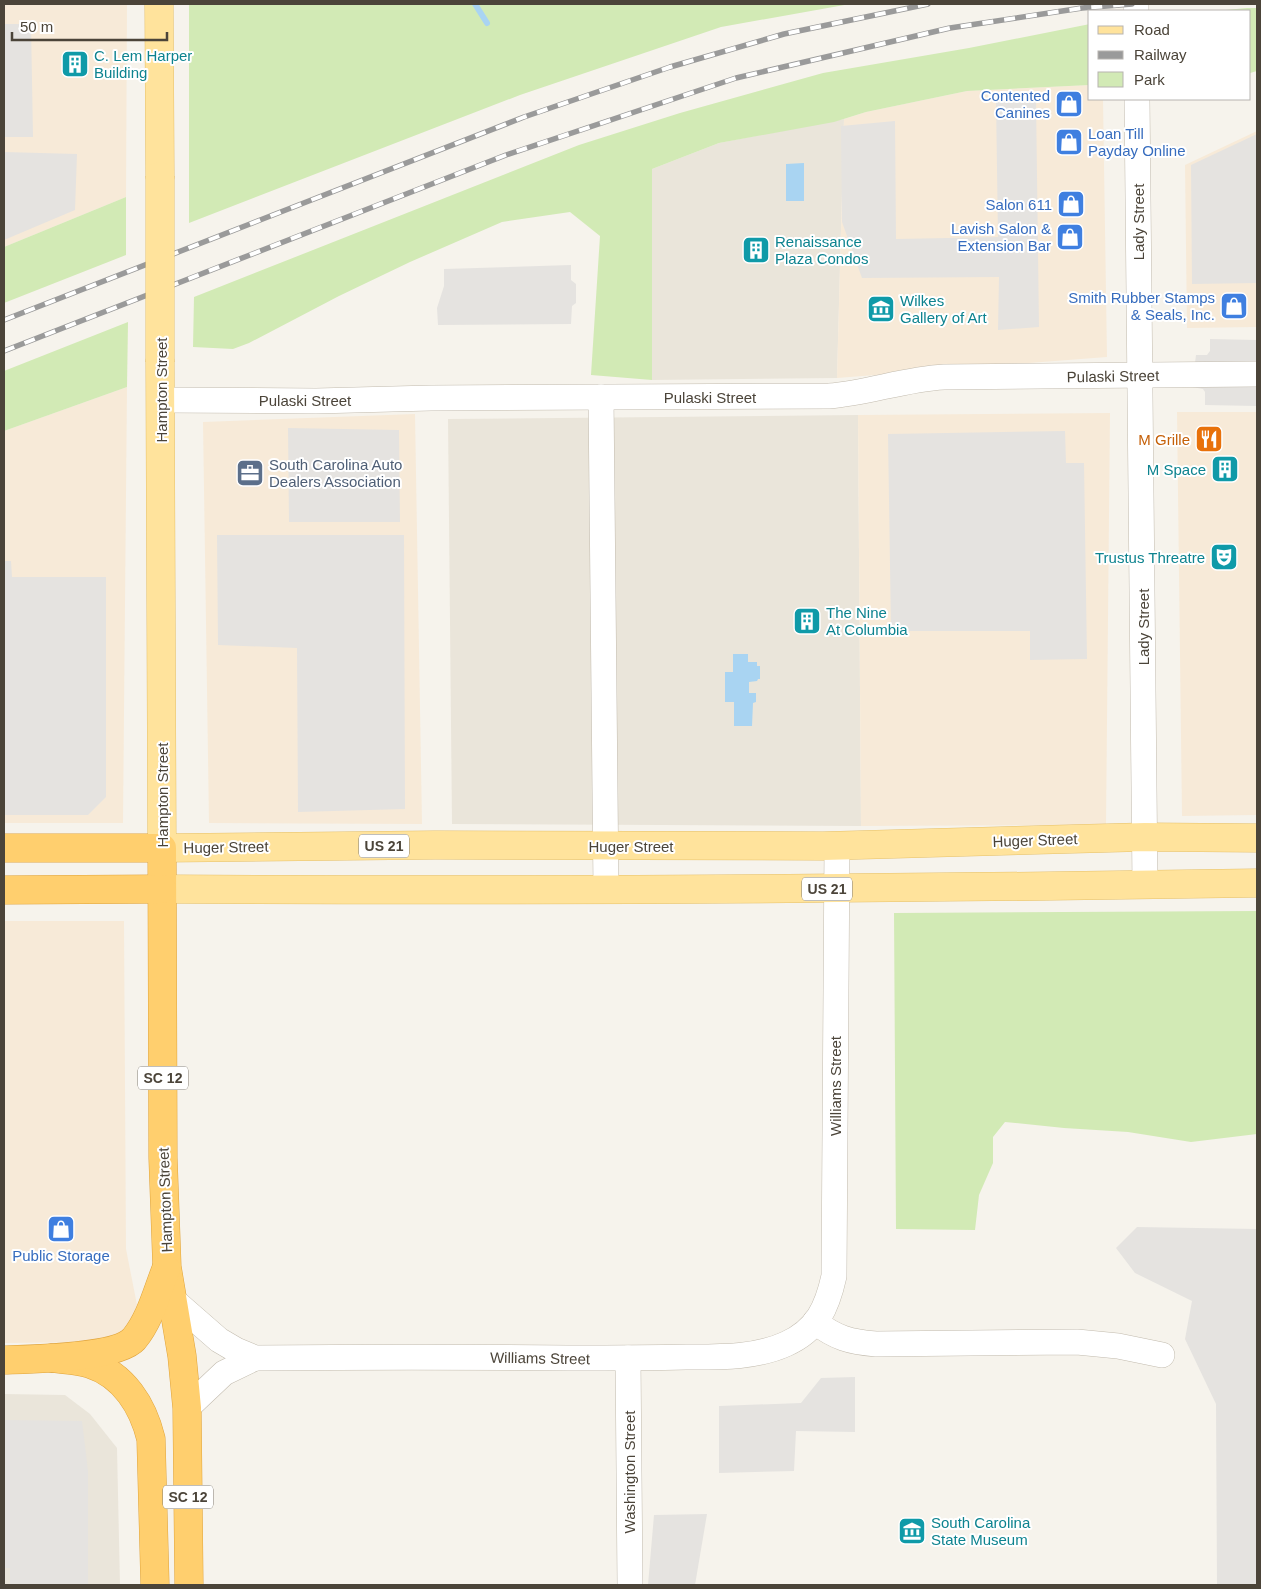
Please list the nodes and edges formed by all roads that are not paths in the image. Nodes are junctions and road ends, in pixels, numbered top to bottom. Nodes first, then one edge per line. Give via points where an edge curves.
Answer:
1 (159, 4) edge
2 (1137, 100) edge
3 (1257, 374) edge
4 (1140, 375) junction
5 (601, 397) junction
6 (161, 400) junction
7 (1145, 837) junction
8 (1257, 838) edge
9 (605, 846) junction
10 (837, 846) junction
11 (4, 848) edge
12 (162, 848) junction
13 (1257, 883) edge
14 (1145, 885) junction
15 (162, 889) junction
16 (836, 889) junction
17 (4, 890) edge
18 (606, 890) junction
19 (167, 1267) junction
20 (172, 1299) junction
21 (815, 1322) junction
22 (1162, 1355) dead end
23 (52, 1358) junction
24 (255, 1358) junction
25 (628, 1358) junction
26 (4, 1360) edge
27 (187, 1408) junction
28 (155, 1585) edge
29 (189, 1585) edge
30 (630, 1585) edge

1 - 6 main road, Hampton Street / SC 12, bridge
2 - 4 street, Lady Street
3 - 4 street, Pulaski Street
4 - 5 street, Pulaski Street via 944,376 829,396
4 - 7 street, Lady Street
5 - 6 street, Pulaski Street
5 - 9 street
6 - 12 main road, Hampton Street / SC 12
7 - 8 main road, Huger Street / US 21
7 - 10 main road, Huger Street / US 21
7 - 14 street, Lady Street
9 - 10 main road, Huger Street / US 21
9 - 12 main road, Huger Street / US 21
9 - 18 street
10 - 16 street, Williams Street
11 - 12 highway, Huger Street / US 21
12 - 15 highway, Hampton Street / SC 12
13 - 14 main road, US 21
14 - 16 main road, US 21
15 - 17 highway, US 21
15 - 18 main road, US 21
15 - 19 highway, Hampton Street / SC 12 via 163,1158
16 - 18 main road, US 21
16 - 21 street, Williams Street via 834,1276 830,1298
19 - 20 highway, Hampton Street / SC 12
19 - 23 highway via 146,1321 130,1343 112,1350
20 - 24 street, Williams Street via 219,1340
20 - 27 highway, Hampton Street / SC 12
21 - 22 street via 838,1337 876,1344 1076,1342
21 - 25 street, Williams Street via 793,1340 765,1351 729,1356
23 - 26 highway, SC 12
23 - 28 highway, SC 12 via 90,1364 108,1373 131,1393 142,1411 151,1438
24 - 25 street, Williams Street
24 - 27 street, Williams Street via 224,1372
25 - 30 street, Washington Street
27 - 29 highway, Hampton Street / SC 12

